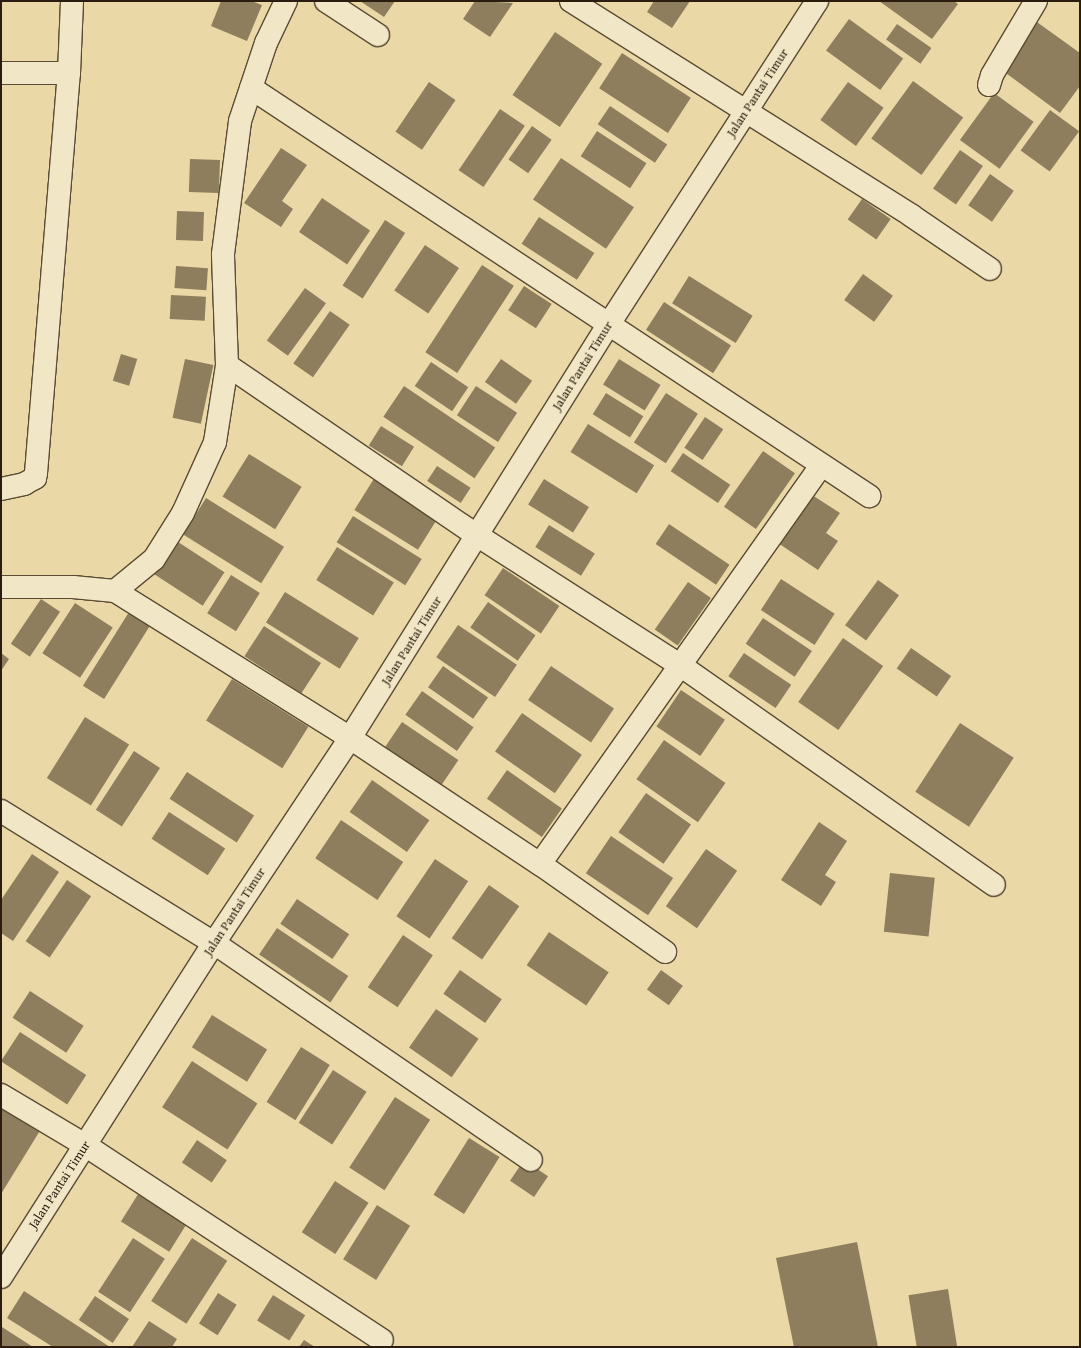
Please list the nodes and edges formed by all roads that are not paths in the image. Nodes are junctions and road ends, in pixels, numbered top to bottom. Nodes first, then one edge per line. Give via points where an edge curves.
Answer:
1 (72, 1) edge
2 (286, 1) edge
3 (326, 1) edge
4 (571, 1) edge
5 (817, 1) edge
6 (1036, 1) edge
7 (378, 35) dead end
8 (1, 73) edge
9 (69, 73) junction
10 (989, 84) dead end
11 (251, 88) junction
12 (745, 112) junction
13 (990, 268) dead end
14 (609, 324) junction
15 (227, 365) junction
16 (821, 465) junction
17 (1, 489) edge
18 (869, 496) dead end
19 (478, 536) junction
20 (1, 587) edge
21 (114, 591) junction
22 (680, 665) junction
23 (350, 738) junction
24 (1, 811) edge
25 (540, 864) junction
26 (994, 885) dead end
27 (214, 943) junction
28 (665, 952) dead end
29 (1, 1095) edge
30 (85, 1145) junction
31 (531, 1160) dead end
32 (1, 1277) edge
33 (382, 1340) dead end

1 - 9 street
2 - 11 street via 266,43
3 - 7 street
4 - 12 street
5 - 12 street, Jalan Pantai Timur
6 - 10 street
8 - 9 street
9 - 17 street via 35,476 24,484
11 - 14 street
11 - 15 street via 240,121 223,254
12 - 13 street
12 - 14 street, Jalan Pantai Timur
14 - 16 street
14 - 19 street, Jalan Pantai Timur
15 - 19 street
15 - 21 street via 215,442 183,513 154,559
16 - 18 street
16 - 22 street
19 - 22 street
19 - 23 street, Jalan Pantai Timur
20 - 21 street via 73,587
21 - 23 street
22 - 25 street
22 - 26 street
23 - 25 street
23 - 27 street, Jalan Pantai Timur
24 - 27 street
25 - 28 street
27 - 30 street, Jalan Pantai Timur
27 - 31 street
29 - 30 street
30 - 32 street, Jalan Pantai Timur
30 - 33 street

